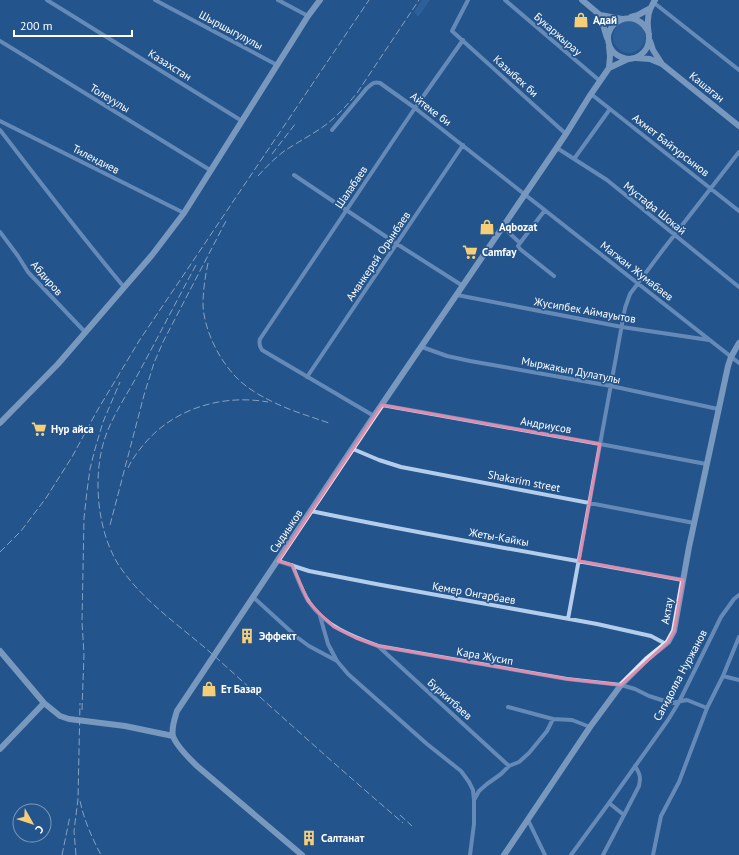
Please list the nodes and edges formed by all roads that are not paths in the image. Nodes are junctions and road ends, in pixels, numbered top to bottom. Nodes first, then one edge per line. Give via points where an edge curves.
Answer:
1 (47, 0) edge
2 (155, 0) edge
3 (278, 0) edge
4 (320, 0) edge
5 (468, 0) edge
6 (505, 0) edge
7 (582, 0) edge
8 (654, 1) edge
9 (649, 9) junction
10 (600, 15) junction
11 (308, 16) junction
12 (625, 18) junction
13 (649, 37) junction
14 (463, 40) junction
15 (0, 41) edge
16 (609, 44) junction
17 (632, 58) junction
18 (662, 64) junction
19 (277, 65) junction
20 (609, 68) junction
21 (739, 70) edge
22 (600, 81) junction
23 (591, 94) junction
24 (415, 108) junction
25 (610, 109) junction
26 (242, 120) junction
27 (0, 121) edge
28 (739, 126) edge
29 (0, 130) edge
30 (332, 130) dead end
31 (566, 134) junction
32 (463, 145) junction
33 (557, 148) junction
34 (739, 152) edge
35 (574, 159) junction
36 (210, 170) junction
37 (294, 175) dead end
38 (710, 188) junction
39 (525, 194) junction
40 (347, 210) junction
41 (545, 210) junction
42 (739, 211) edge
43 (184, 213) junction
44 (503, 227) junction
45 (0, 232) edge
46 (674, 235) junction
47 (520, 243) junction
48 (397, 244) junction
49 (554, 276) dead end
50 (638, 283) junction
51 (463, 286) junction
52 (124, 287) junction
53 (739, 287) edge
54 (457, 295) junction
55 (622, 327) junction
56 (86, 332) junction
57 (710, 340) junction
58 (739, 343) edge
59 (422, 347) junction
60 (731, 357) junction
61 (739, 363) edge
62 (307, 377) junction
63 (611, 386) junction
64 (382, 405) junction
65 (718, 409) junction
66 (374, 416) junction
67 (0, 423) edge
68 (600, 444) junction
69 (353, 449) junction
70 (706, 464) junction
71 (589, 502) junction
72 (312, 511) junction
73 (694, 523) junction
74 (278, 561) junction
75 (579, 561) junction
76 (292, 565) junction
77 (683, 580) junction
78 (739, 595) edge
79 (254, 597) junction
80 (320, 614) junction
81 (568, 619) junction
82 (739, 637) edge
83 (666, 644) junction
84 (378, 646) junction
85 (0, 651) edge
86 (337, 661) junction
87 (723, 676) junction
88 (739, 680) edge
89 (620, 685) junction
90 (678, 702) junction
91 (44, 703) junction
92 (508, 707) dead end
93 (707, 708) junction
94 (553, 719) junction
95 (590, 727) junction
96 (173, 736) junction
97 (0, 749) edge
98 (509, 766) junction
99 (635, 766) junction
100 (474, 800) junction
101 (609, 803) junction
102 (624, 814) junction
103 (528, 820) junction
104 (302, 855) edge
105 (470, 855) edge
106 (504, 855) edge
107 (545, 855) edge
108 (571, 855) edge
109 (603, 855) edge
110 (653, 855) edge

1 - 26 street, Казахстан
2 - 19 street, Шыршыгулулы
3 - 11 street
4 - 11 street
5 - 14 street, Казыбек би via 452,31
6 - 22 street, Букаржырау
7 - 10 street
8 - 9 street
8 - 21 street
9 - 12 street
9 - 13 street
10 - 12 street
10 - 16 street
11 - 19 street
12 - 13 street via 638,20 647,28
12 - 16 street via 613,26 608,38
13 - 17 street via 645,51
13 - 18 street via 653,50
14 - 24 street, Шалабаев
14 - 31 street, Казыбек би
15 - 36 street, Толеуулы
16 - 17 street via 616,55
16 - 20 street
17 - 18 street via 650,59
17 - 20 street
18 - 28 street, Кашаган
19 - 26 street
20 - 22 street, Сыдиыков
22 - 23 street, Сыдиыков
23 - 25 street, Ахмет Байтурсынов
23 - 31 street, Сыдиыков
24 - 30 street, Айтеке би via 376,82 367,88
24 - 32 street, Айтеке би
24 - 40 street, Шалабаев
25 - 35 street
25 - 38 street, Ахмет Байтурсынов
26 - 36 street
27 - 43 street, Тилендиев
29 - 52 street
31 - 33 street, Сыдиыков
32 - 39 street, Айтеке би
32 - 48 street, Аманкерей Орынбаев
33 - 35 street, Мустафа Шокай
33 - 39 street, Сыдиыков
34 - 38 street
35 - 46 street, Мустафа Шокай via 607,180
36 - 43 street
37 - 40 street
38 - 42 street, Ахмет Байтурсынов
38 - 46 street
39 - 41 street, Магжан Жумабаев
39 - 44 street, Сыдиыков
40 - 48 street
40 - 62 street, Шалабаев via 260,339 259,345 262,350
41 - 47 street
41 - 50 street, Магжан Жумабаев
43 - 52 street
44 - 47 street
44 - 51 street, Сыдиыков
45 - 56 street, Абдиров via 28,272
46 - 50 street
46 - 53 street, Мустафа Шокай
47 - 49 street via 520,249
48 - 51 street
48 - 62 street, Аманкерей Орынбаев
50 - 55 street via 630,294
50 - 57 street, Магжан Жумабаев
51 - 54 street, Сыдиыков
52 - 56 street
54 - 55 street, Жусипбек Аймауытов
54 - 59 street, Сыдиыков
55 - 57 street, Жусипбек Аймауытов
55 - 63 street
56 - 67 street
57 - 60 street, Магжан Жумабаев
58 - 60 street, Актау
59 - 63 street, Мыржакып Дулатулы via 470,361
59 - 64 street, Сыдиыков
60 - 61 street, Магжан Жумабаев
60 - 65 street, Актау
62 - 66 street
63 - 65 street, Мыржакып Дулатулы
63 - 68 street
64 - 66 street, Сыдиыков
64 - 68 street, Андриусов
65 - 70 street, Актау
66 - 69 street, Сыдиыков
68 - 70 street, Андриусов
68 - 71 street
69 - 71 street, Shakarim street via 400,467
69 - 72 street, Сыдиыков
70 - 73 street, Актау
71 - 73 street, Shakarim street
71 - 75 street
72 - 74 street, Сыдиыков
72 - 75 street, Жеты-Кайкы
73 - 77 street, Актау
74 - 76 street, Кемер Онгарбаев
74 - 79 street, Сыдиыков
75 - 77 street, Жеты-Кайкы
75 - 81 street
76 - 80 street, Кара Жусип via 308,601
76 - 81 street, Кемер Онгарбаев via 309,571
77 - 83 street, Актау via 674,631
78 - 90 street, Сагидолла Нуржанов via 721,617
79 - 86 street via 298,638
79 - 96 street, Сыдиыков via 177,711
80 - 84 street, Кара Жусип via 334,627
80 - 86 street via 328,644
81 - 83 street, Кемер Онгарбаев via 652,636
82 - 87 street
83 - 89 street, Актау
84 - 89 street, Кара Жусип via 567,680
84 - 98 street, Буркитбаев
85 - 91 street
86 - 100 street via 348,674 461,772 473,790
87 - 88 street
87 - 93 street
89 - 90 street, Кара Жусип via 670,703
89 - 95 street, Актау
90 - 93 street, Кара Жусип via 687,700
90 - 99 street, Сагидолла Нуржанов
91 - 96 street via 60,716 69,719 125,726
91 - 97 street
92 - 94 street
93 - 110 street via 679,782 661,816
94 - 95 street via 572,720
94 - 98 street via 529,753 519,762
95 - 103 street, Актау
96 - 104 street via 184,753 197,766
98 - 100 street via 487,784
99 - 101 street, Сагидолла Нуржанов
99 - 102 street via 640,782
100 - 105 street
101 - 102 street
101 - 108 street, Сагидолла Нуржанов
102 - 109 street
103 - 106 street, Актау
103 - 107 street

